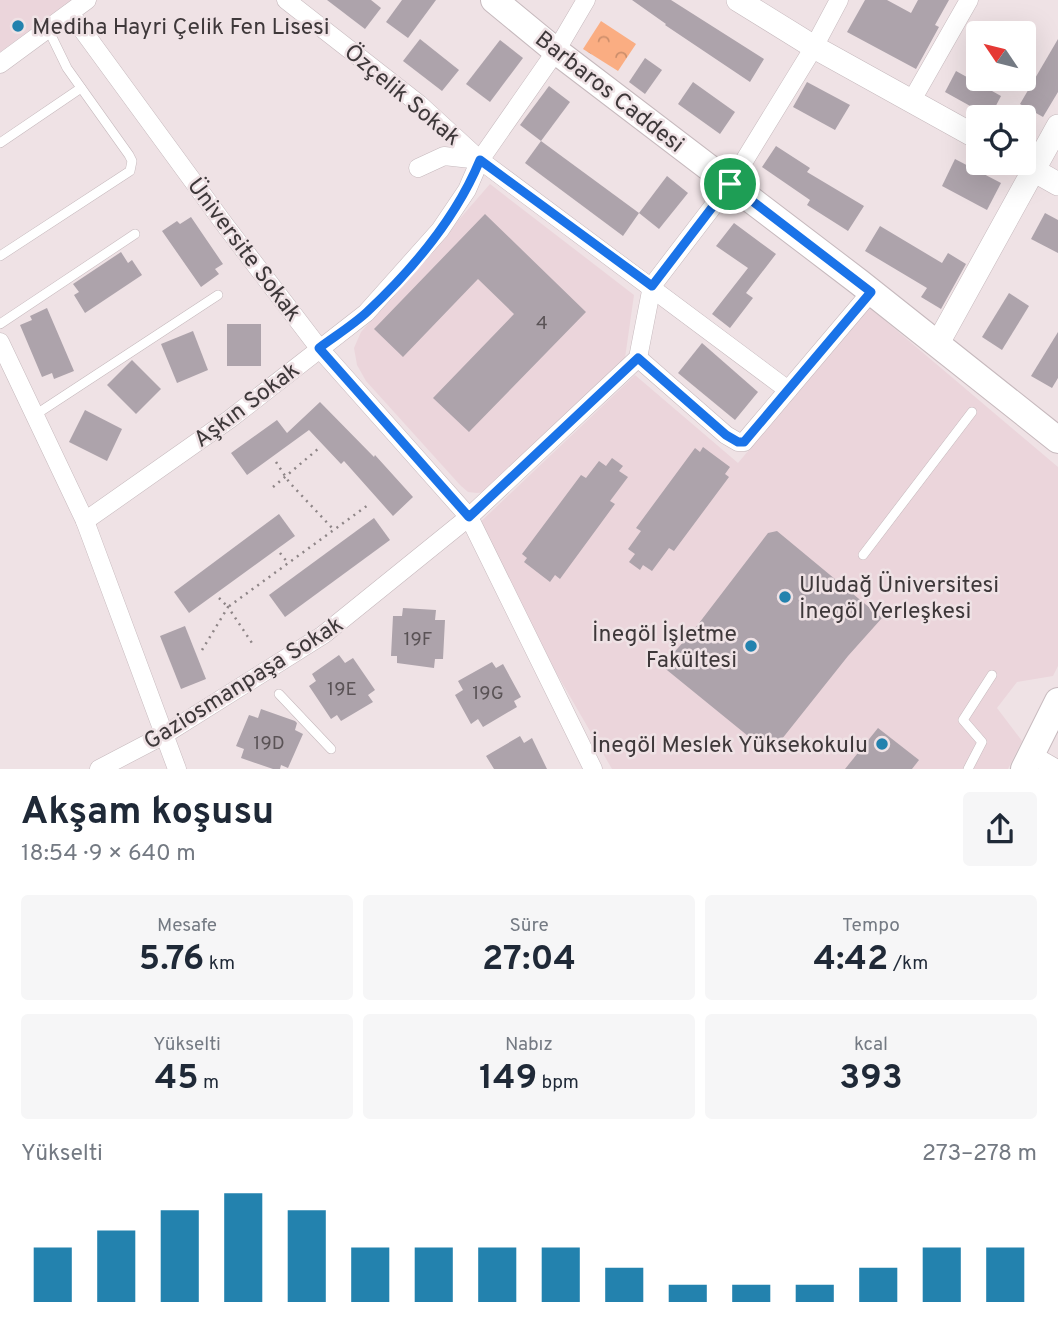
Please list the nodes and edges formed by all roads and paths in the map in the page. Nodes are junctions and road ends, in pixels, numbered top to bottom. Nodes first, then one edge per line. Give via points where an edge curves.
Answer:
1 (87, 0) edge
2 (286, 0) edge
3 (494, 0) edge
4 (586, 0) edge
5 (737, 0) edge
6 (839, 0) edge
7 (968, 0) edge
8 (70, 13) junction
9 (48, 29) junction
10 (814, 47) junction
11 (556, 51) junction
12 (0, 64) edge
13 (81, 88) junction
14 (912, 100) junction
15 (1058, 126) edge
16 (966, 131) edge
17 (0, 144) edge
18 (1036, 155) edge
19 (480, 160) junction
20 (418, 168) dead end
21 (1036, 171) edge
22 (1023, 175) edge
23 (730, 184) junction
24 (1058, 184) edge
25 (135, 234) dead end
26 (0, 256) edge
27 (652, 286) junction
28 (871, 292) junction
29 (218, 295) dead end
30 (0, 324) edge
31 (0, 341) edge
32 (937, 345) junction
33 (319, 348) junction
34 (638, 358) junction
35 (788, 390) junction
36 (972, 412) dead end
37 (35, 415) junction
38 (1058, 440) edge
39 (318, 449) dead end
40 (276, 462) dead end
41 (286, 477) junction
42 (273, 487) dead end
43 (368, 505) dead end
44 (469, 517) junction
45 (85, 521) junction
46 (334, 530) junction
47 (280, 553) dead end
48 (863, 555) dead end
49 (288, 563) junction
50 (219, 598) dead end
51 (228, 607) junction
52 (252, 643) dead end
53 (202, 650) dead end
54 (992, 675) dead end
55 (279, 694) dead end
56 (1058, 701) edge
57 (164, 735) junction
58 (331, 749) dead end
59 (1028, 761) edge
60 (99, 769) edge
61 (177, 769) edge
62 (593, 769) edge
63 (968, 769) edge
64 (1057, 769) edge

1 - 8 street
2 - 19 street, Özçelik Sokak via 419,104
3 - 11 main road, Barbaros Caddesi
4 - 11 street, Aşkın Sokak
5 - 10 street
6 - 10 street
7 - 14 street
8 - 9 street
8 - 33 street, Üniversite Sokak
9 - 12 street
9 - 13 lane
10 - 14 street
10 - 23 street
11 - 19 street, Aşkın Sokak
11 - 23 main road, Barbaros Caddesi
13 - 17 lane
13 - 26 lane via 131,158 130,172
14 - 16 street
15 - 18 street
19 - 20 street via 444,156
19 - 27 street, Özçelik Sokak
19 - 33 street, Aşkın Sokak via 467,190 440,230 401,276 366,313
21 - 24 street
22 - 32 street
23 - 27 street
23 - 28 main road, Barbaros Caddesi
25 - 30 lane
27 - 34 street
27 - 35 street, Özçelik Sokak
28 - 32 main road, Barbaros Caddesi
28 - 35 street
29 - 37 lane
31 - 37 street
32 - 38 main road, Barbaros Caddesi
33 - 44 street, Üniversite Sokak
33 - 45 street, Aşkın Sokak via 230,419
34 - 35 street via 738,442 744,442
34 - 44 street, Gaziosmanpaşa Sokak
36 - 48 lane
37 - 45 street
39 - 41 path
40 - 41 path
41 - 42 path
41 - 46 path
43 - 46 path
44 - 57 street, Gaziosmanpaşa Sokak via 323,635
44 - 62 street, Üniversite Sokak
45 - 57 street
46 - 49 path
47 - 49 path
49 - 51 path
50 - 51 path
51 - 52 path
51 - 53 path
54 - 63 lane via 963,720 982,742
55 - 58 lane
56 - 59 main road
57 - 60 street, Gaziosmanpaşa Sokak
57 - 61 street
59 - 64 street

